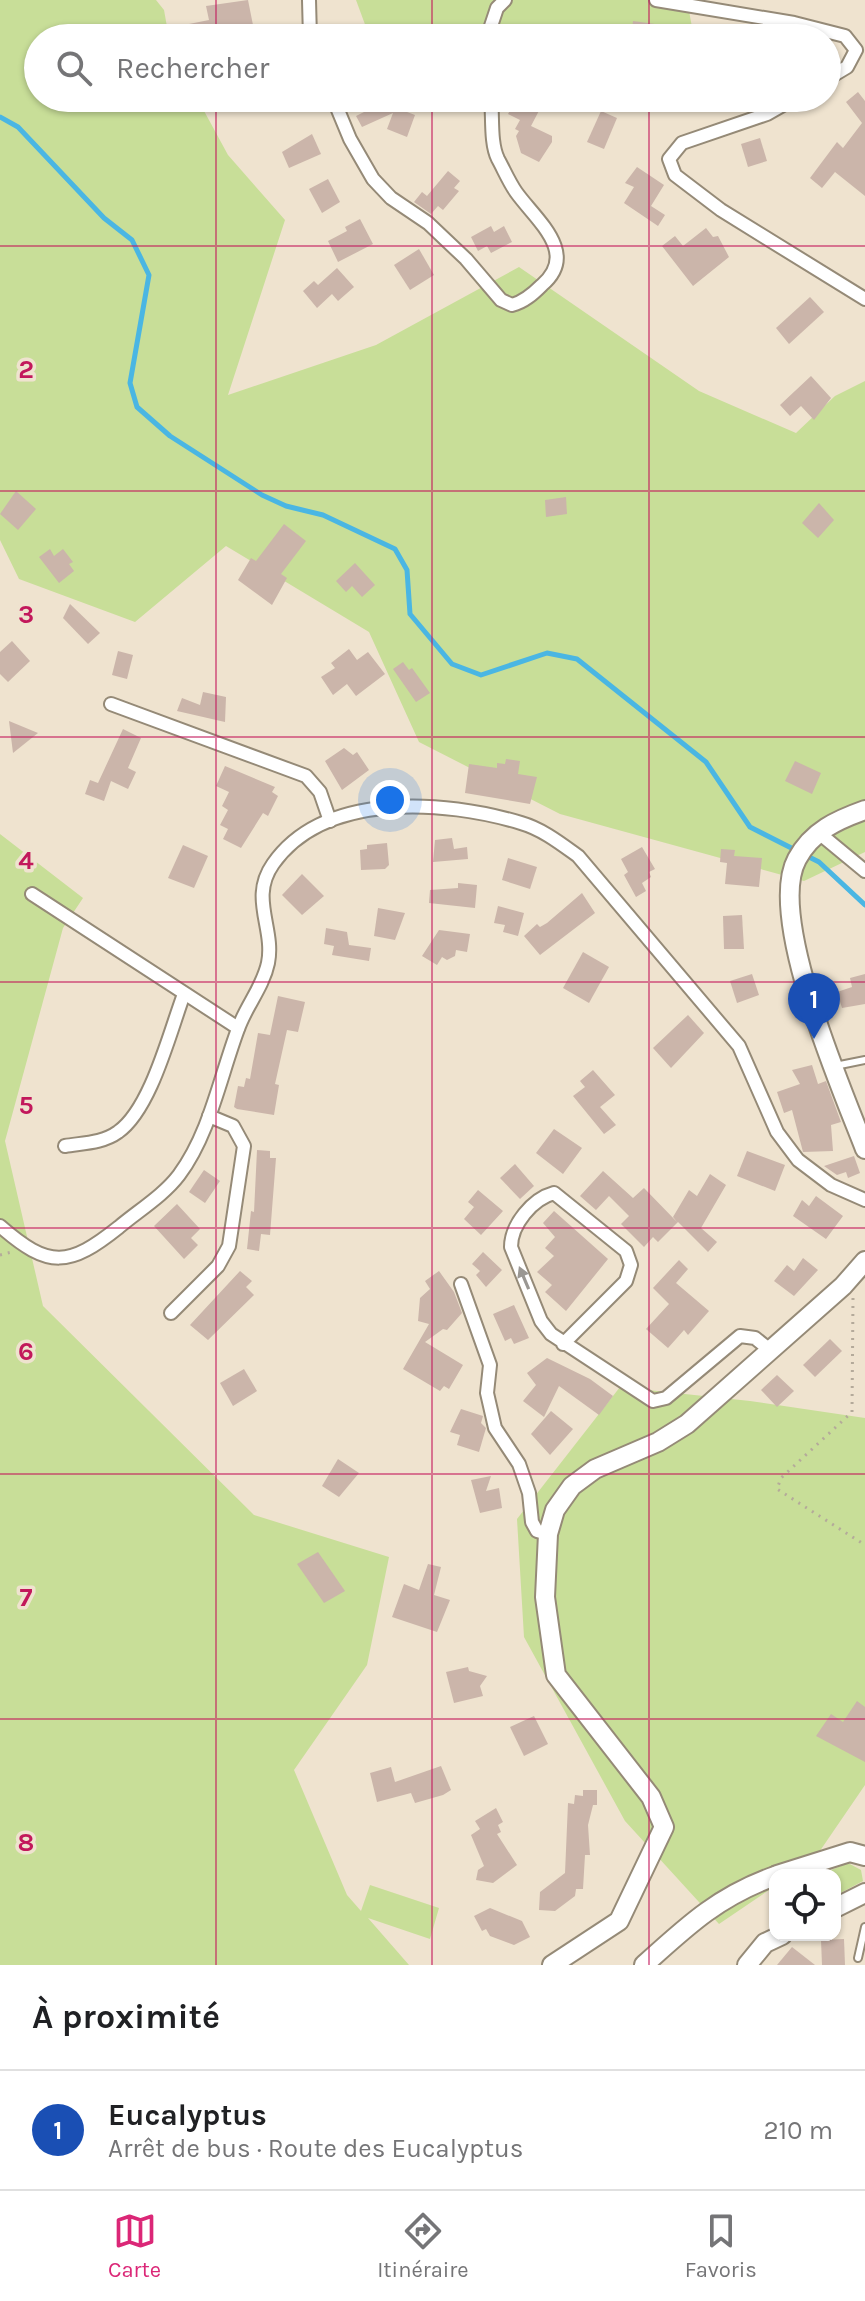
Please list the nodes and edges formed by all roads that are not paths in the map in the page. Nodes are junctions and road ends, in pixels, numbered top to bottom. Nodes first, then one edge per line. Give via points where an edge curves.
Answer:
1 (309, 0) edge
2 (505, 0) edge
3 (656, 0) edge
4 (310, 24) edge
5 (492, 24) edge
6 (798, 24) edge
7 (841, 35) edge
8 (841, 69) edge
9 (339, 112) edge
10 (492, 112) edge
11 (770, 112) edge
12 (865, 299) edge
13 (111, 704) dead end
14 (865, 810) edge
15 (330, 821) junction
16 (814, 836) junction
17 (865, 871) edge
18 (32, 894) dead end
19 (184, 994) junction
20 (238, 1028) junction
21 (865, 1060) edge
22 (835, 1066) junction
23 (209, 1116) junction
24 (863, 1136) edge
25 (65, 1146) dead end
26 (865, 1200) edge
27 (0, 1226) edge
28 (865, 1261) edge
29 (461, 1284) dead end
30 (171, 1313) dead end
31 (563, 1344) junction
32 (770, 1350) junction
33 (548, 1534) junction
34 (865, 1856) edge
35 (795, 1869) edge
36 (769, 1878) edge
37 (865, 1893) edge
38 (841, 1905) edge
39 (865, 1927) edge
40 (769, 1941) edge
41 (858, 1958) dead end
42 (552, 1965) edge
43 (644, 1965) edge
44 (747, 1965) edge

1 - 4 street
2 - 5 street
3 - 6 street
7 - 8 street via 856,50 854,59
9 - 10 street via 373,179 428,223 501,300 512,305 547,281 555,268 556,248 496,155
11 - 12 street via 682,143 669,159 675,175 721,210
13 - 15 street via 306,776 320,792
14 - 16 main road
15 - 20 street via 294,843 273,863 262,885 268,962
15 - 26 street via 350,811 440,808 522,823 578,856 739,1046 777,1132 798,1160 831,1185
16 - 17 street
16 - 22 main road via 796,860 790,917
18 - 19 street
19 - 20 street
19 - 25 street via 143,1103 131,1121 100,1141
20 - 23 street
21 - 22 lane
22 - 24 main road
23 - 27 street via 178,1175 89,1251 66,1258 41,1257
23 - 30 street via 233,1126 244,1146 229,1246 218,1266
28 - 32 main road
29 - 33 street via 490,1365 487,1393 495,1428 519,1464 532,1522 537,1531
31 -> 31 street via 541,1321 511,1247 517,1223 545,1195 554,1193 626,1251 631,1265 626,1281
31 - 32 street via 653,1401 666,1398 740,1336 755,1338
32 - 33 main road via 687,1424 595,1469 572,1486 555,1510
33 - 42 main road via 545,1597 556,1675 651,1797 664,1827 619,1921
34 - 35 main road via 850,1852
36 - 43 main road via 735,1890
37 - 38 main road
39 - 41 lane
40 - 44 main road

